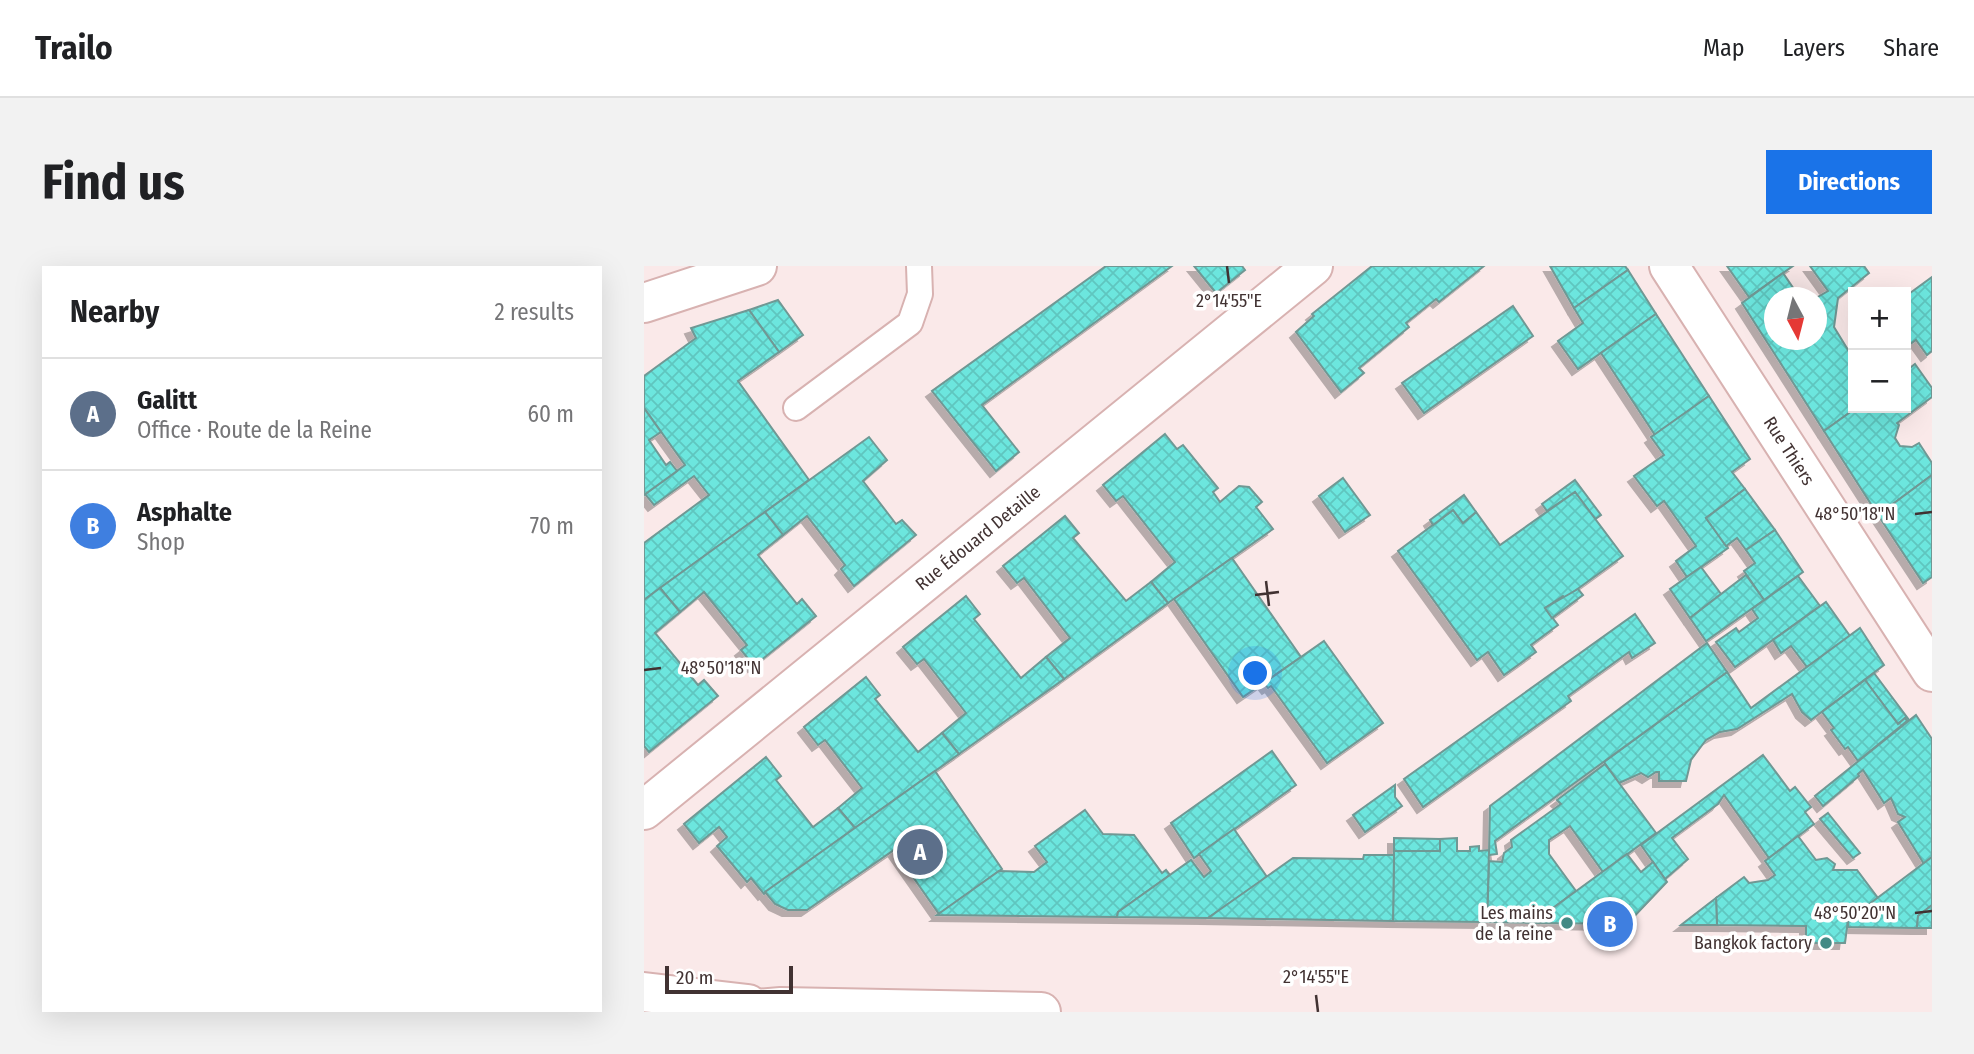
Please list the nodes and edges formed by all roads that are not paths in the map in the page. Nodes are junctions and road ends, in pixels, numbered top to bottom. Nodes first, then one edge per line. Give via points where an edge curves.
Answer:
1 (757, 266) edge
2 (919, 266) edge
3 (1313, 266) edge
4 (1669, 266) edge
5 (644, 303) edge
6 (796, 408) dead end
7 (1932, 672) edge
8 (644, 810) edge
9 (644, 992) edge
10 (781, 1007) junction
11 (720, 1012) edge
12 (1041, 1012) edge

1 - 5 street
2 - 6 lane via 920,295 910,323
3 - 8 street, Rue Édouard Detaille
4 - 7 street, Rue Thiers
9 - 10 street
10 - 11 street
10 - 12 street

